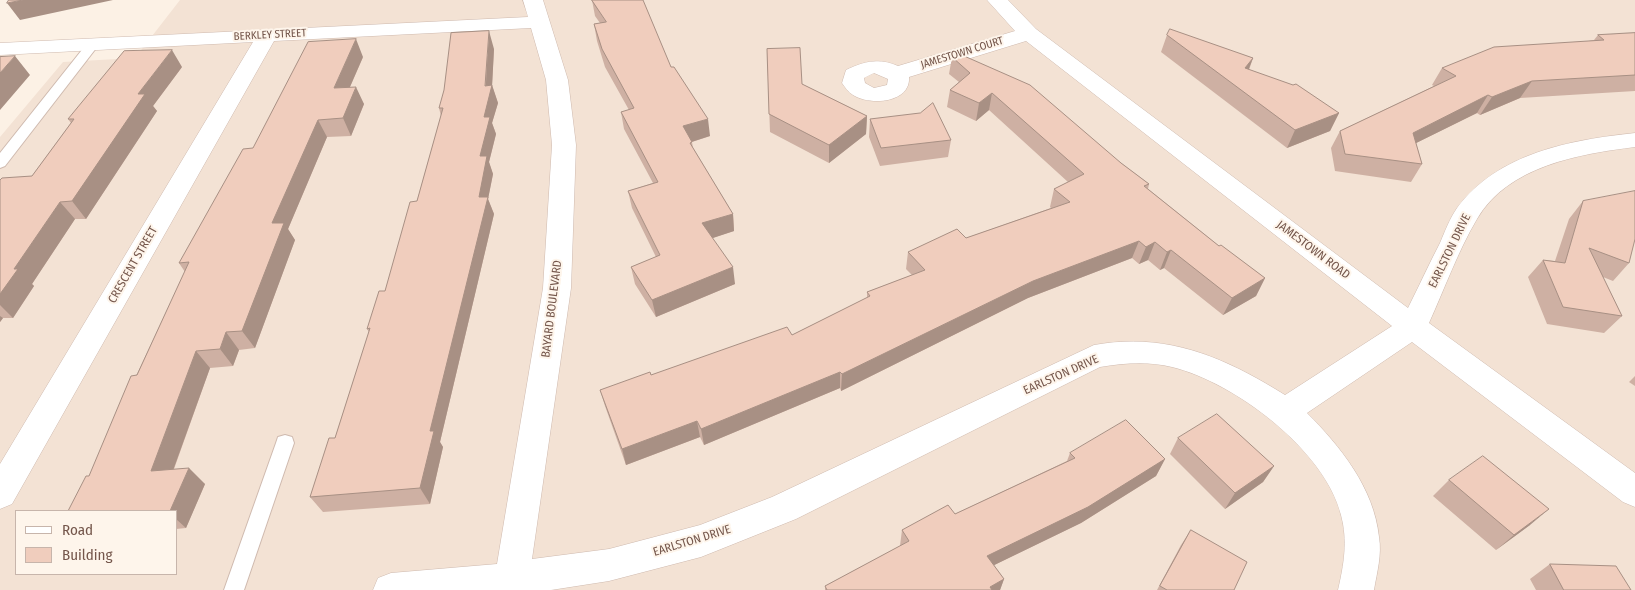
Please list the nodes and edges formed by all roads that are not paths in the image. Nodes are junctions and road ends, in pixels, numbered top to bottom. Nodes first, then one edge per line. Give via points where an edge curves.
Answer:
1 (997, 0) edge
2 (537, 11) edge
3 (1029, 33) junction
4 (267, 36) junction
5 (93, 44) junction
6 (0, 49) edge
7 (896, 74) dead end
8 (1635, 140) edge
9 (0, 163) edge
10 (1413, 327) junction
11 (1285, 411) junction
12 (285, 443) dead end
13 (1635, 492) edge
14 (0, 494) edge
15 (511, 585) edge
16 (234, 590) edge
17 (391, 590) edge
18 (1356, 590) edge

1 - 3 street, JAMESTOWN ROAD
2 - 4 street, BERKLEY STREET
2 - 15 street, BAYARD BOULEVARD via 557,80 564,145 558,278
3 - 7 street, JAMESTOWN COURT
3 - 10 street, JAMESTOWN ROAD
4 - 5 street, BERKLEY STREET
4 - 14 street, CRESCENT STREET
5 - 6 street, BERKLEY STREET
5 - 9 lane
8 - 10 street, EARLSTON DRIVE via 1590,145 1550,156 1510,173 1485,192 1466,216
10 - 11 street
10 - 13 street, JAMESTOWN ROAD
11 - 15 street, EARLSTON DRIVE via 1246,386 1200,364 1162,354 1129,352 1094,357 784,508 701,541 609,565
11 - 18 street, EARLSTON DRIVE via 1320,445 1349,488 1362,530 1362,571
12 - 16 lane
15 - 17 street, EARLSTON DRIVE

